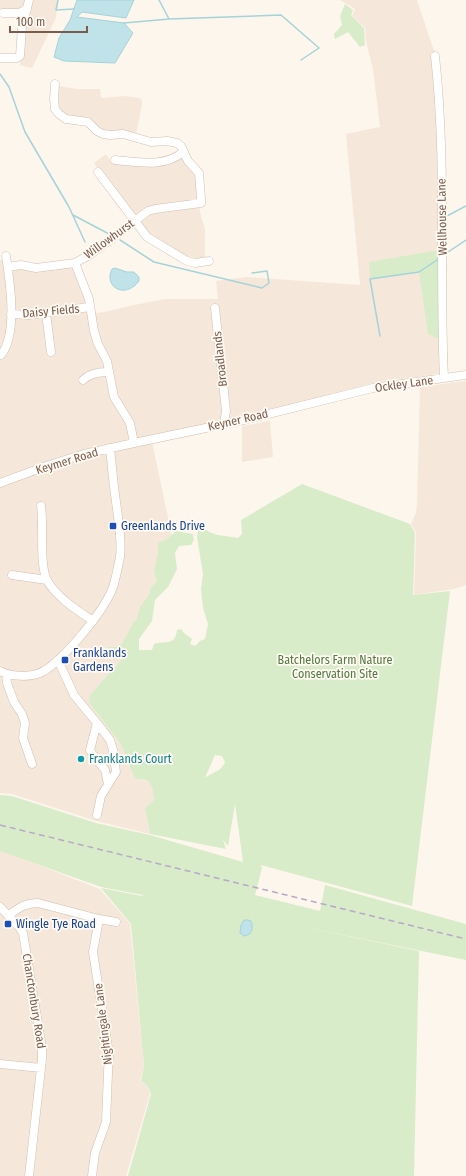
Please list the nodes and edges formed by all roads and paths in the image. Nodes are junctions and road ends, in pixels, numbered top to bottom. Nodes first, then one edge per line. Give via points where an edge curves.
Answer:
1 (29, 0) edge
2 (27, 9) junction
3 (16, 13) junction
4 (3, 14) dead end
5 (23, 22) junction
6 (435, 56) dead end
7 (0, 58) edge
8 (54, 84) dead end
9 (183, 152) junction
10 (115, 160) dead end
11 (98, 172) dead end
12 (134, 222) junction
13 (6, 256) dead end
14 (209, 261) dead end
15 (76, 263) junction
16 (8, 267) junction
17 (90, 307) junction
18 (215, 308) dead end
19 (46, 313) junction
20 (11, 314) junction
21 (51, 352) dead end
22 (0, 355) edge
23 (108, 372) junction
24 (466, 375) edge
25 (444, 378) junction
26 (83, 380) dead end
27 (342, 396) joint
28 (226, 411) junction
29 (234, 422) junction
30 (224, 424) junction
31 (134, 442) junction
32 (110, 448) junction
33 (0, 483) edge
34 (41, 506) dead end
35 (12, 575) dead end
36 (47, 580) junction
37 (93, 621) junction
38 (58, 660) junction
39 (3, 673) edge
40 (97, 723) junction
41 (114, 760) junction
42 (32, 764) dead end
43 (105, 774) junction
44 (108, 784) junction
45 (97, 815) dead end
46 (0, 907) edge
47 (9, 915) junction
48 (99, 919) junction
49 (116, 922) dead end
50 (0, 1064) edge
51 (41, 1068) junction
52 (30, 1176) edge
53 (92, 1176) edge

1 - 2 street
2 - 3 street
2 - 5 street
3 - 4 street
3 - 5 street
5 - 7 street via 20,56
6 - 25 street, Wellhouse Lane via 441,128
8 - 9 street via 55,109 66,119 88,122 104,134 123,134 151,142 177,143
9 - 10 street via 166,161
9 - 12 street, Willowhurst via 199,173 201,204 155,209
11 - 12 street
12 - 14 street via 146,237 187,261
12 - 15 street, Willowhurst
13 - 16 street
15 - 16 street via 36,268 21,265
15 - 17 street, Willowhurst
16 - 20 street
17 - 19 street, Daisy Fields
17 - 23 street, Willowhurst via 94,331 107,361
18 - 28 street, Broadlands
19 - 20 street, Daisy Fields
19 - 21 street
20 - 22 street via 6,349
23 - 26 street via 96,372
23 - 31 street, Willowhurst via 114,397 130,423
24 - 25 street, Ockley Lane
25 - 27 street, Ockley Lane via 373,388
27 - 29 street, Keyner Road
28 - 29 street, Broadlands
28 - 30 street, Broadlands
29 - 30 street, Keyner Road
30 - 31 street, Keyner Road
31 - 32 street, Keymer Road
32 - 33 street, Keymer Road via 56,463
32 - 37 street via 120,556 113,588
34 - 36 street via 44,570
35 - 36 street
36 - 37 street via 55,591
37 - 38 street
38 - 39 street via 43,671 30,675
38 - 40 street via 74,695
39 - 42 street via 25,723 23,738
40 - 41 street via 110,740
40 - 43 street via 90,750 105,770
41 - 43 street
41 - 44 street via 116,772
43 - 44 street
44 - 45 street via 101,796
46 - 47 street, Chanctonbury Road
47 - 48 street via 21,906 38,903
47 - 51 street, Chanctonbury Road via 23,933 42,1048
48 - 49 street
48 - 53 street, Nightingale Lane via 93,952 109,1054 106,1122 95,1153
50 - 51 street
51 - 52 street, Chanctonbury Road

